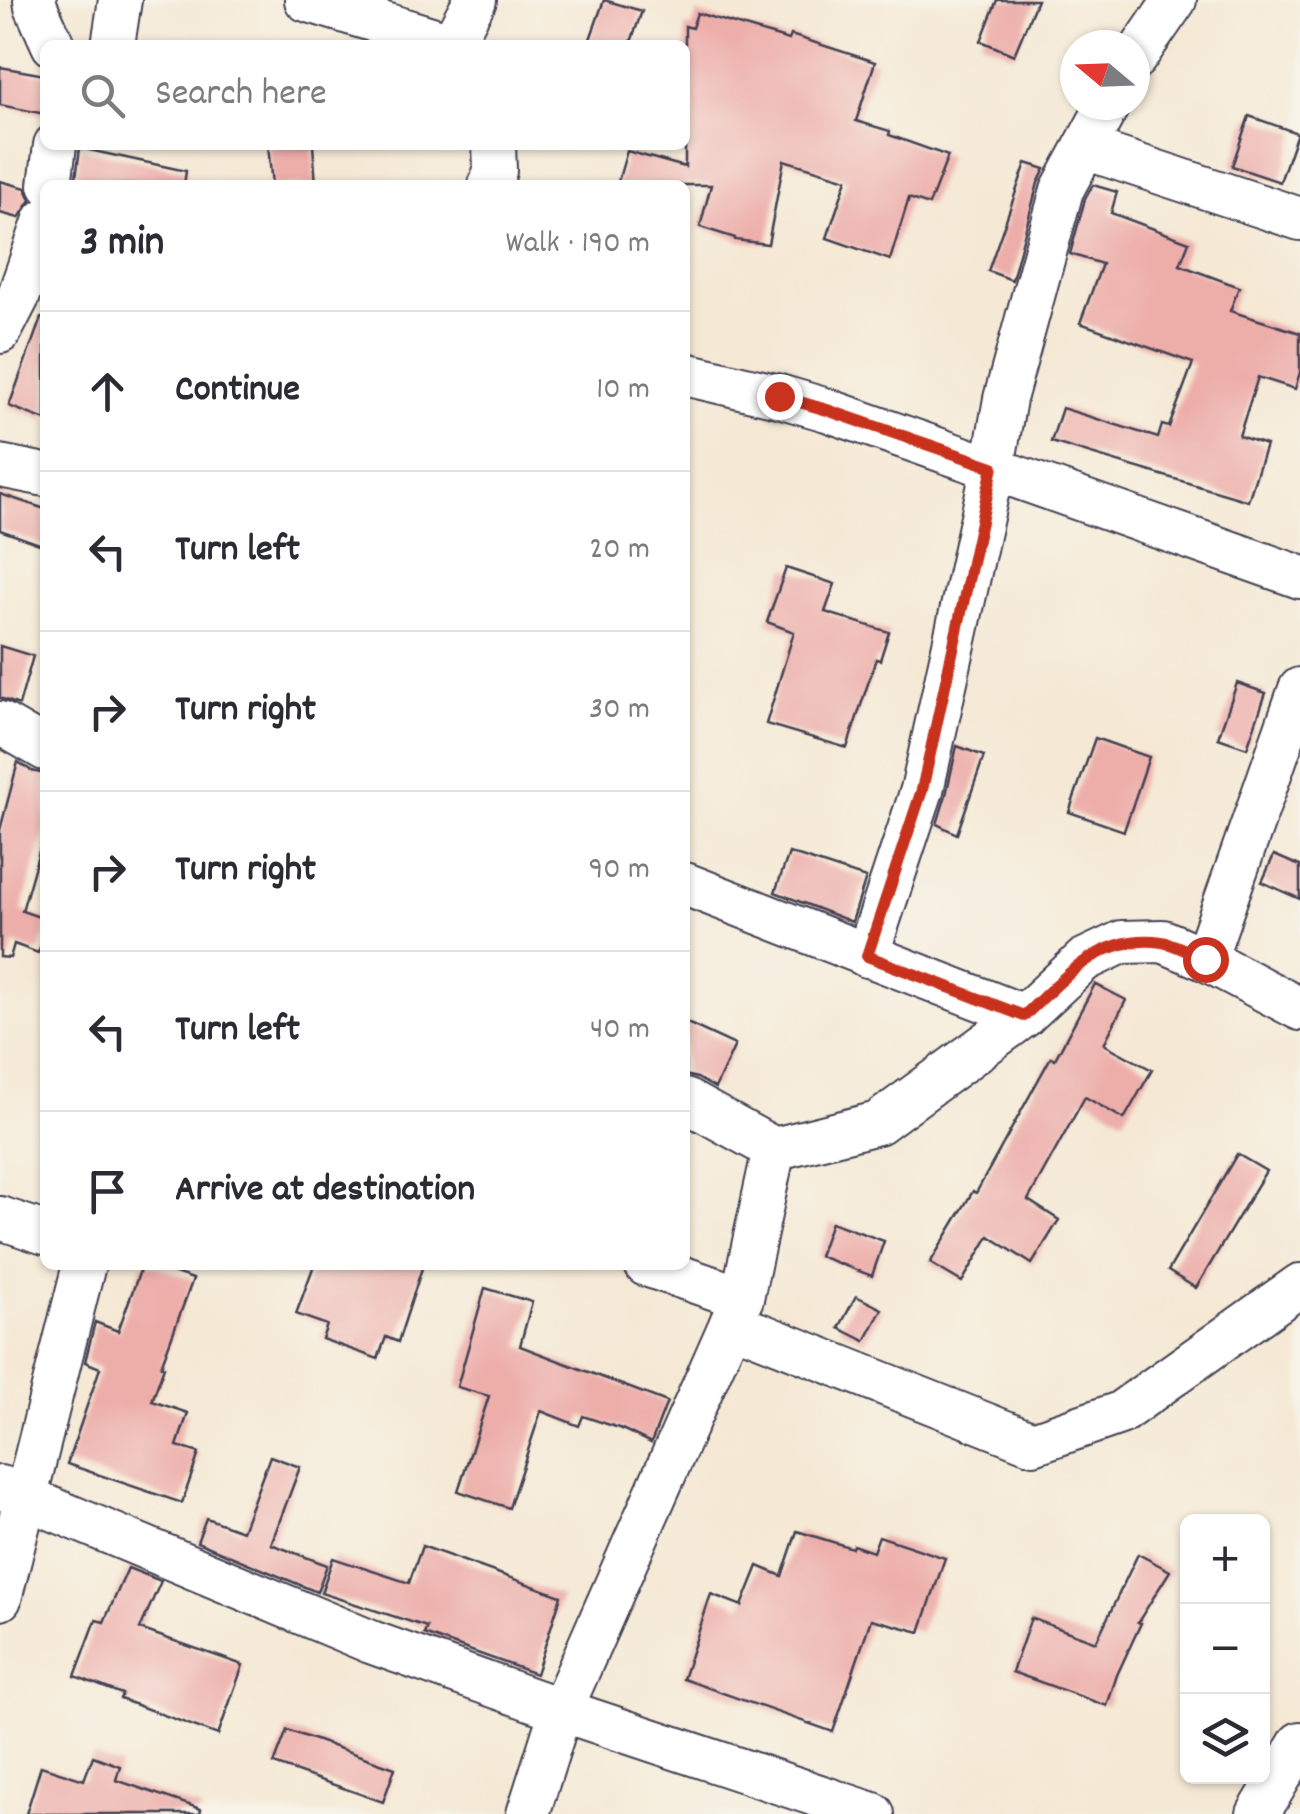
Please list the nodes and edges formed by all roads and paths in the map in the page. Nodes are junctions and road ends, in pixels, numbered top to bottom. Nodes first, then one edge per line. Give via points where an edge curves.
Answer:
1 (36, 0) edge
2 (120, 0) edge
3 (306, 0) edge
4 (475, 0) edge
5 (1176, 0) edge
6 (1150, 37) edge
7 (51, 40) edge
8 (114, 40) edge
9 (435, 40) edge
10 (454, 40) edge
11 (1100, 120) edge
12 (1085, 148) junction
13 (54, 150) edge
14 (494, 150) edge
15 (51, 180) edge
16 (492, 180) edge
17 (1300, 219) edge
18 (40, 237) edge
19 (0, 332) edge
20 (690, 375) edge
21 (0, 466) edge
22 (993, 467) junction
23 (40, 474) edge
24 (1300, 577) edge
25 (1300, 689) edge
26 (0, 723) edge
27 (40, 747) edge
28 (690, 886) edge
29 (867, 956) junction
30 (1205, 959) junction
31 (1300, 1009) edge
32 (1024, 1016) junction
33 (690, 1103) edge
34 (774, 1149) junction
35 (0, 1218) edge
36 (40, 1231) edge
37 (82, 1270) edge
38 (656, 1270) edge
39 (1300, 1285) edge
40 (736, 1311) junction
41 (13, 1492) edge
42 (0, 1600) edge
43 (562, 1710) junction
44 (1300, 1744) edge
45 (528, 1814) edge
46 (874, 1814) edge
47 (1258, 1814) edge

1 - 7 street
2 - 8 street
3 - 9 street
4 - 10 street
5 - 6 street
11 - 12 street
12 - 17 street
12 - 22 street via 1062,190
13 - 15 street
14 - 16 street
18 - 19 street
20 - 22 street via 827,410
21 - 23 street
22 - 24 street
22 - 29 street via 922,790
25 - 30 street
26 - 27 street
28 - 29 street
29 - 32 street
30 - 31 street
30 - 32 street via 1163,942 1122,942 1084,960
32 - 34 street via 878,1123
33 - 34 street
34 - 40 street
35 - 36 street
37 - 41 street
38 - 40 street
39 - 40 street via 1120,1412 1034,1443
40 - 43 street
41 - 42 street
41 - 43 street via 372,1642
43 - 45 street
43 - 46 street
44 - 47 street

